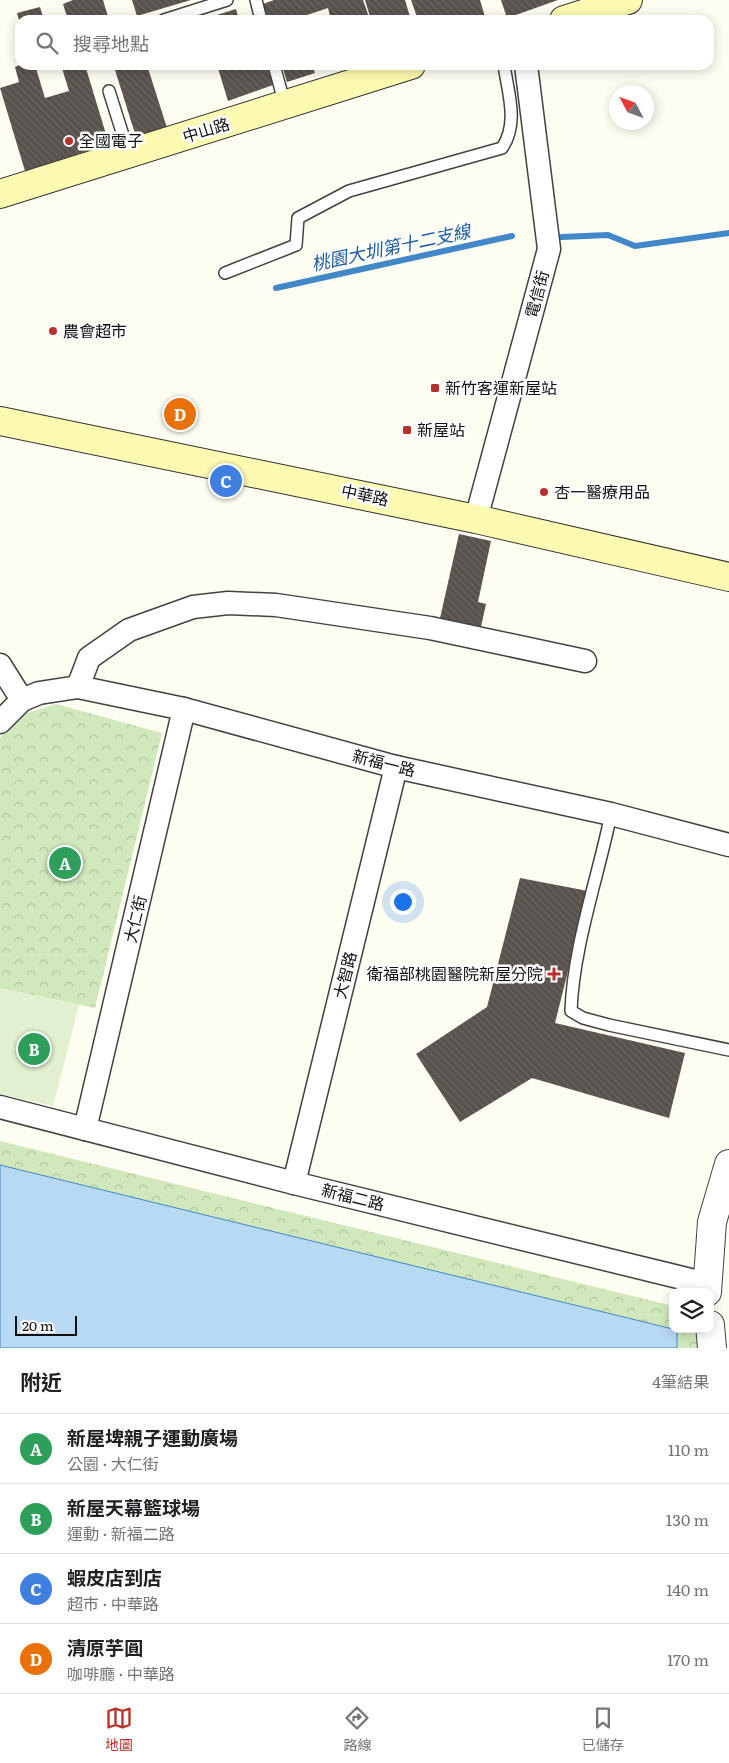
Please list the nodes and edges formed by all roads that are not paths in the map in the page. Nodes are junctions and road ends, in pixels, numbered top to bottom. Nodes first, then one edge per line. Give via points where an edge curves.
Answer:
1 (227, 0) edge
2 (256, 0) edge
3 (628, 0) edge
4 (180, 15) edge
5 (260, 15) edge
6 (580, 15) edge
7 (275, 70) edge
8 (396, 70) edge
9 (505, 70) edge
10 (527, 70) edge
11 (109, 91) dead end
12 (285, 106) junction
13 (129, 154) junction
14 (0, 194) edge
15 (225, 273) dead end
16 (0, 421) edge
17 (476, 519) junction
18 (729, 577) edge
19 (585, 662) dead end
20 (0, 665) edge
21 (78, 687) junction
22 (31, 696) junction
23 (184, 709) junction
24 (0, 722) edge
25 (396, 767) junction
26 (611, 814) junction
27 (729, 845) edge
28 (729, 1050) edge
29 (0, 1107) edge
30 (86, 1129) junction
31 (729, 1164) edge
32 (294, 1183) junction
33 (707, 1288) edge
34 (711, 1333) edge
35 (712, 1348) edge

1 - 4 lane
2 - 5 lane
3 - 6 main road
7 - 12 lane
8 - 12 main road, 中山路
9 - 15 lane via 512,125 510,137 502,148 349,191 298,218 296,245
10 - 17 street, 電信街 via 549,249
11 - 13 lane
12 - 13 main road, 中山路
13 - 14 main road, 中山路
16 - 17 main road, 中華路
17 - 18 main road, 中華路
19 - 21 street via 430,628 276,605 228,603 193,608 129,630 89,658
20 - 22 street
21 - 22 street, 新福一路
21 - 23 street, 新福一路
22 - 24 street
23 - 25 street, 新福一路
23 - 30 street, 大仁街
25 - 26 street, 新福一路
25 - 32 street, 大智路
26 - 27 street, 新福一路
26 - 28 lane via 584,931 571,1012 609,1025
29 - 30 street, 新福二路
30 - 32 street, 新福二路
31 - 33 street via 712,1222
32 - 33 street, 新福二路
34 - 35 street

